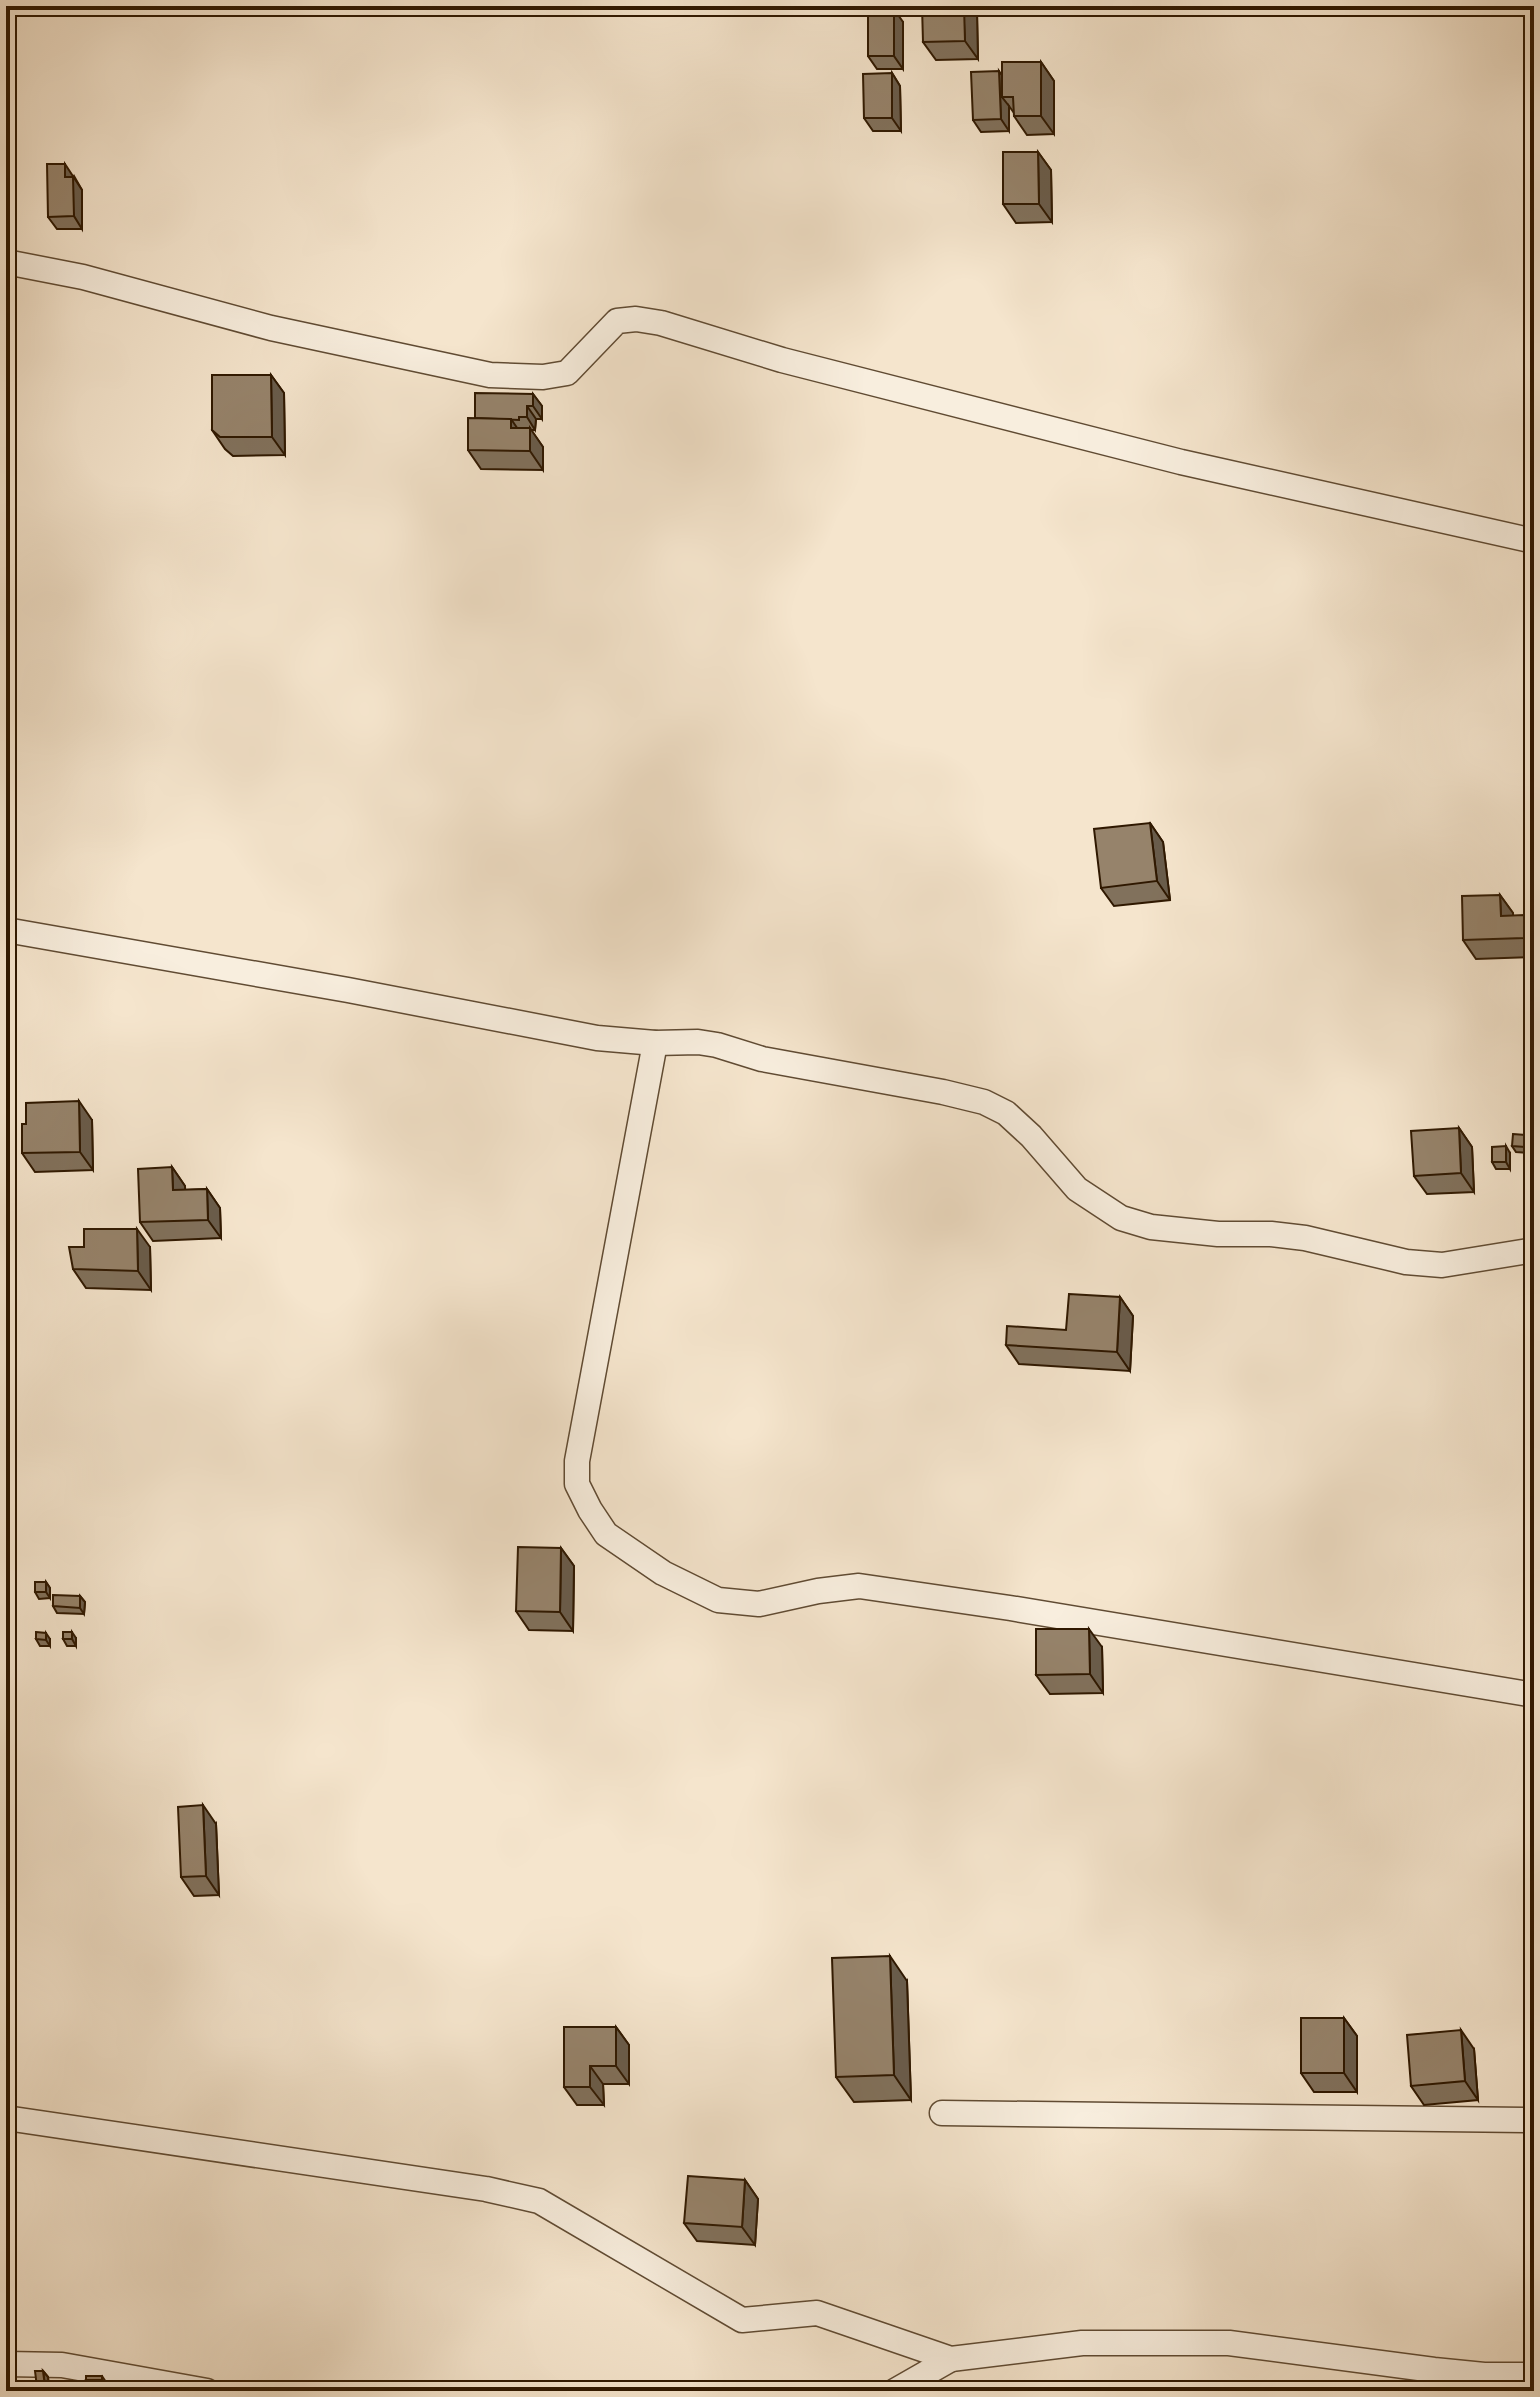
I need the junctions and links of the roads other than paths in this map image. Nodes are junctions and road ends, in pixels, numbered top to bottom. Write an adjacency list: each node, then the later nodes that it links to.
1 (6, 262): 2 (street)
2 (1534, 541)
3 (6, 930): 4 (street)
4 (655, 1043): 5 (street); 6 (street)
5 (1534, 1250)
6 (1534, 1695)
7 (942, 2113): 9 (street)
8 (6, 2118): 10 (street)
9 (1534, 2120)
10 (951, 2359): 12 (street); 14 (street)
11 (6, 2364): 13 (street)
12 (1534, 2375)
13 (207, 2391)
14 (895, 2391)

